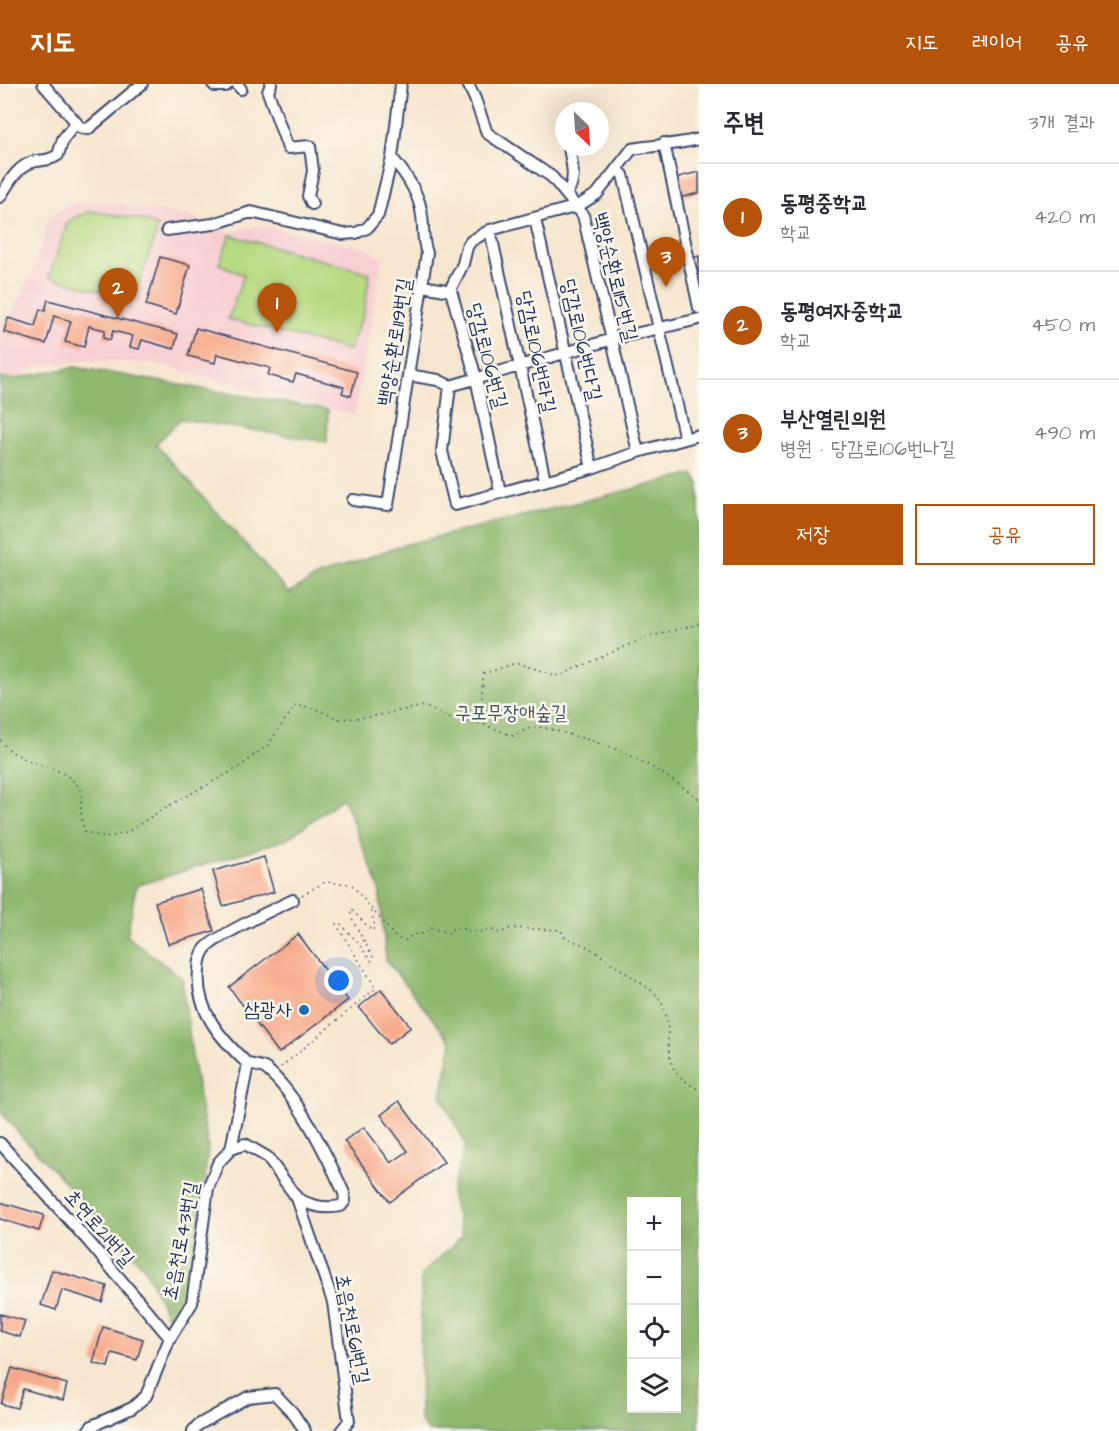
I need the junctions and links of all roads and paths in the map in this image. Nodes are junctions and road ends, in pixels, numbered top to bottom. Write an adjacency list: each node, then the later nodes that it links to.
1 (43, 84): 8 (street)
2 (142, 84): 8 (street)
3 (213, 84): 4 (street)
4 (228, 84)
5 (271, 84): 16 (street)
6 (401, 84): 12 (street)
7 (468, 84): 14 (street, 백양순환로115번길)
8 (76, 123): 15 (street)
9 (699, 139): 10 (street, 당감로106번길)
10 (664, 143): 13 (street, 당감로106번길); 23 (street)
11 (570, 156): 14 (street)
12 (392, 158): 19 (street); 21 (street, 백양순환로119번길)
13 (617, 169): 17 (street, 당감로106번길); 25 (street)
14 (566, 193): 17 (street, 백양순환로115번길)
15 (0, 197)
16 (312, 204)
17 (578, 206): 18 (street, 당감로106번길); 26 (street, 백양순환로115번길)
18 (535, 219): 20 (street, 당감로106번길); 27 (street, 당감로106번다길)
19 (167, 230)
20 (490, 230): 22 (street, 당감로106번길); 28 (street, 당감로106번라길)
21 (423, 286): 22 (street); 29 (street, 백양순환로119번길)
22 (451, 291): 30 (street, 당감로106번길)
23 (699, 308)
24 (699, 319): 25 (street)
25 (659, 328): 26 (street); 33 (street)
26 (613, 339): 27 (street); 34 (street, 백양순환로115번길)
27 (565, 354): 28 (street); 35 (street, 당감로106번다길)
28 (521, 366): 30 (street); 36 (street, 당감로106번라길)
29 (408, 375): 31 (street); 38 (street, 백양순환로119번길)
30 (476, 378): 31 (street); 37 (street, 당감로106번길)
31 (450, 386): 37 (street)
32 (699, 435): 33 (street)
33 (685, 439): 34 (street)
34 (638, 452): 35 (street)
35 (591, 468): 36 (street)
36 (545, 480): 37 (street)
37 (500, 492)
38 (353, 500)
39 (699, 624): 40 (path)
40 (480, 723): 41 (path); 42 (path)
41 (0, 740)
42 (699, 799)
43 (293, 900): 44 (path); 45 (street)
44 (371, 907): 46 (path); 47 (path)
45 (248, 1064): 46 (street); 49 (street)
46 (272, 1075): 50 (street)
47 (699, 1090)
48 (0, 1143): 51 (street, 초연로21번길)
49 (231, 1149): 50 (street); 51 (street, 초읍천로43번길)
50 (297, 1198): 55 (street, 초읍천로61번길)
51 (170, 1338): 52 (street, 초읍천로43번길)
52 (88, 1431)
53 (193, 1431): 54 (street)
54 (305, 1431)
55 (341, 1431)

